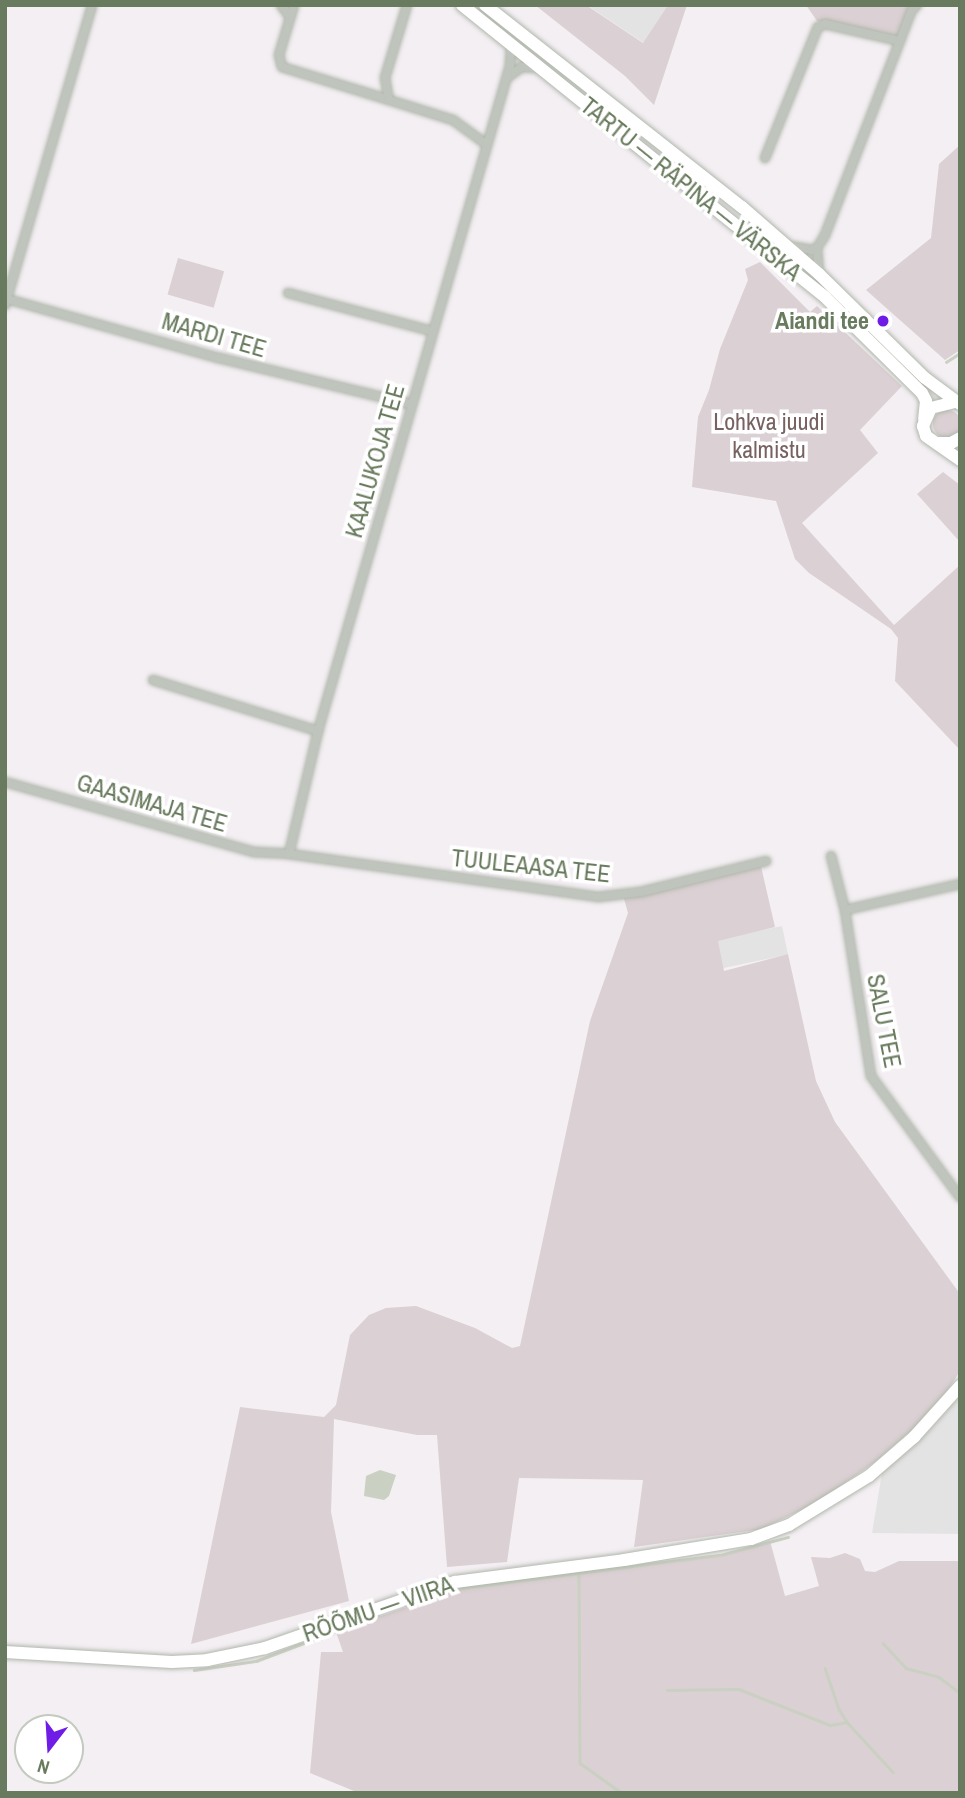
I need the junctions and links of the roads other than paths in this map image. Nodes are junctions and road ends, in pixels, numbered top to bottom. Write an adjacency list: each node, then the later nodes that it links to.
1 (92, 5): 20 (street)
2 (281, 5): 8 (street)
3 (294, 5): 8 (street)
4 (407, 5): 13 (street)
5 (462, 5): 10 (main road, TARTU — RÄPINA — VÄRSKA)
6 (485, 5): 16 (main road, TARTU — RÄPINA — VÄRSKA)
7 (917, 5): 9 (street)
8 (290, 17): 13 (street)
9 (900, 41): 15 (street); 17 (street)
10 (512, 45): 11 (main road, TARTU — RÄPINA — VÄRSKA); 12 (street, KAALUKOJA TEE)
11 (541, 68): 12 (street); 24 (main road, TARTU — RÄPINA — VÄRSKA)
12 (506, 80): 14 (street, KAALUKOJA TEE)
13 (389, 100): 14 (street)
14 (485, 143): 21 (street, KAALUKOJA TEE)
15 (765, 158)
16 (786, 245): 17 (street); 18 (main road, TARTU — RÄPINA — VÄRSKA)
17 (817, 247): 18 (street)
18 (819, 274): 22 (main road, TARTU — RÄPINA — VÄRSKA)
19 (288, 293): 21 (street)
20 (6, 302): 23 (street, MARDI TEE)
21 (432, 331): 23 (street, KAALUKOJA TEE)
22 (958, 402): 24 (main road)
23 (411, 404): 29 (street, KAALUKOJA TEE)
24 (924, 419): 26 (main road, TARTU — RÄPINA — VÄRSKA)
25 (960, 438): 26 (main road)
26 (933, 442): 27 (main road)
27 (960, 460)
28 (153, 680): 29 (street)
29 (318, 731): 31 (street, KAALUKOJA TEE)
30 (5, 782): 31 (street, GAASIMAJA TEE)
31 (289, 854): 33 (street, TUULEAASA TEE)
32 (831, 856): 35 (street, SALU TEE)
33 (766, 861)
34 (960, 884): 35 (street)
35 (845, 910): 36 (street, SALU TEE)
36 (960, 1197)
37 (960, 1386): 38 (main road, RÕÕMU — VIIRA)
38 (5, 1652)

